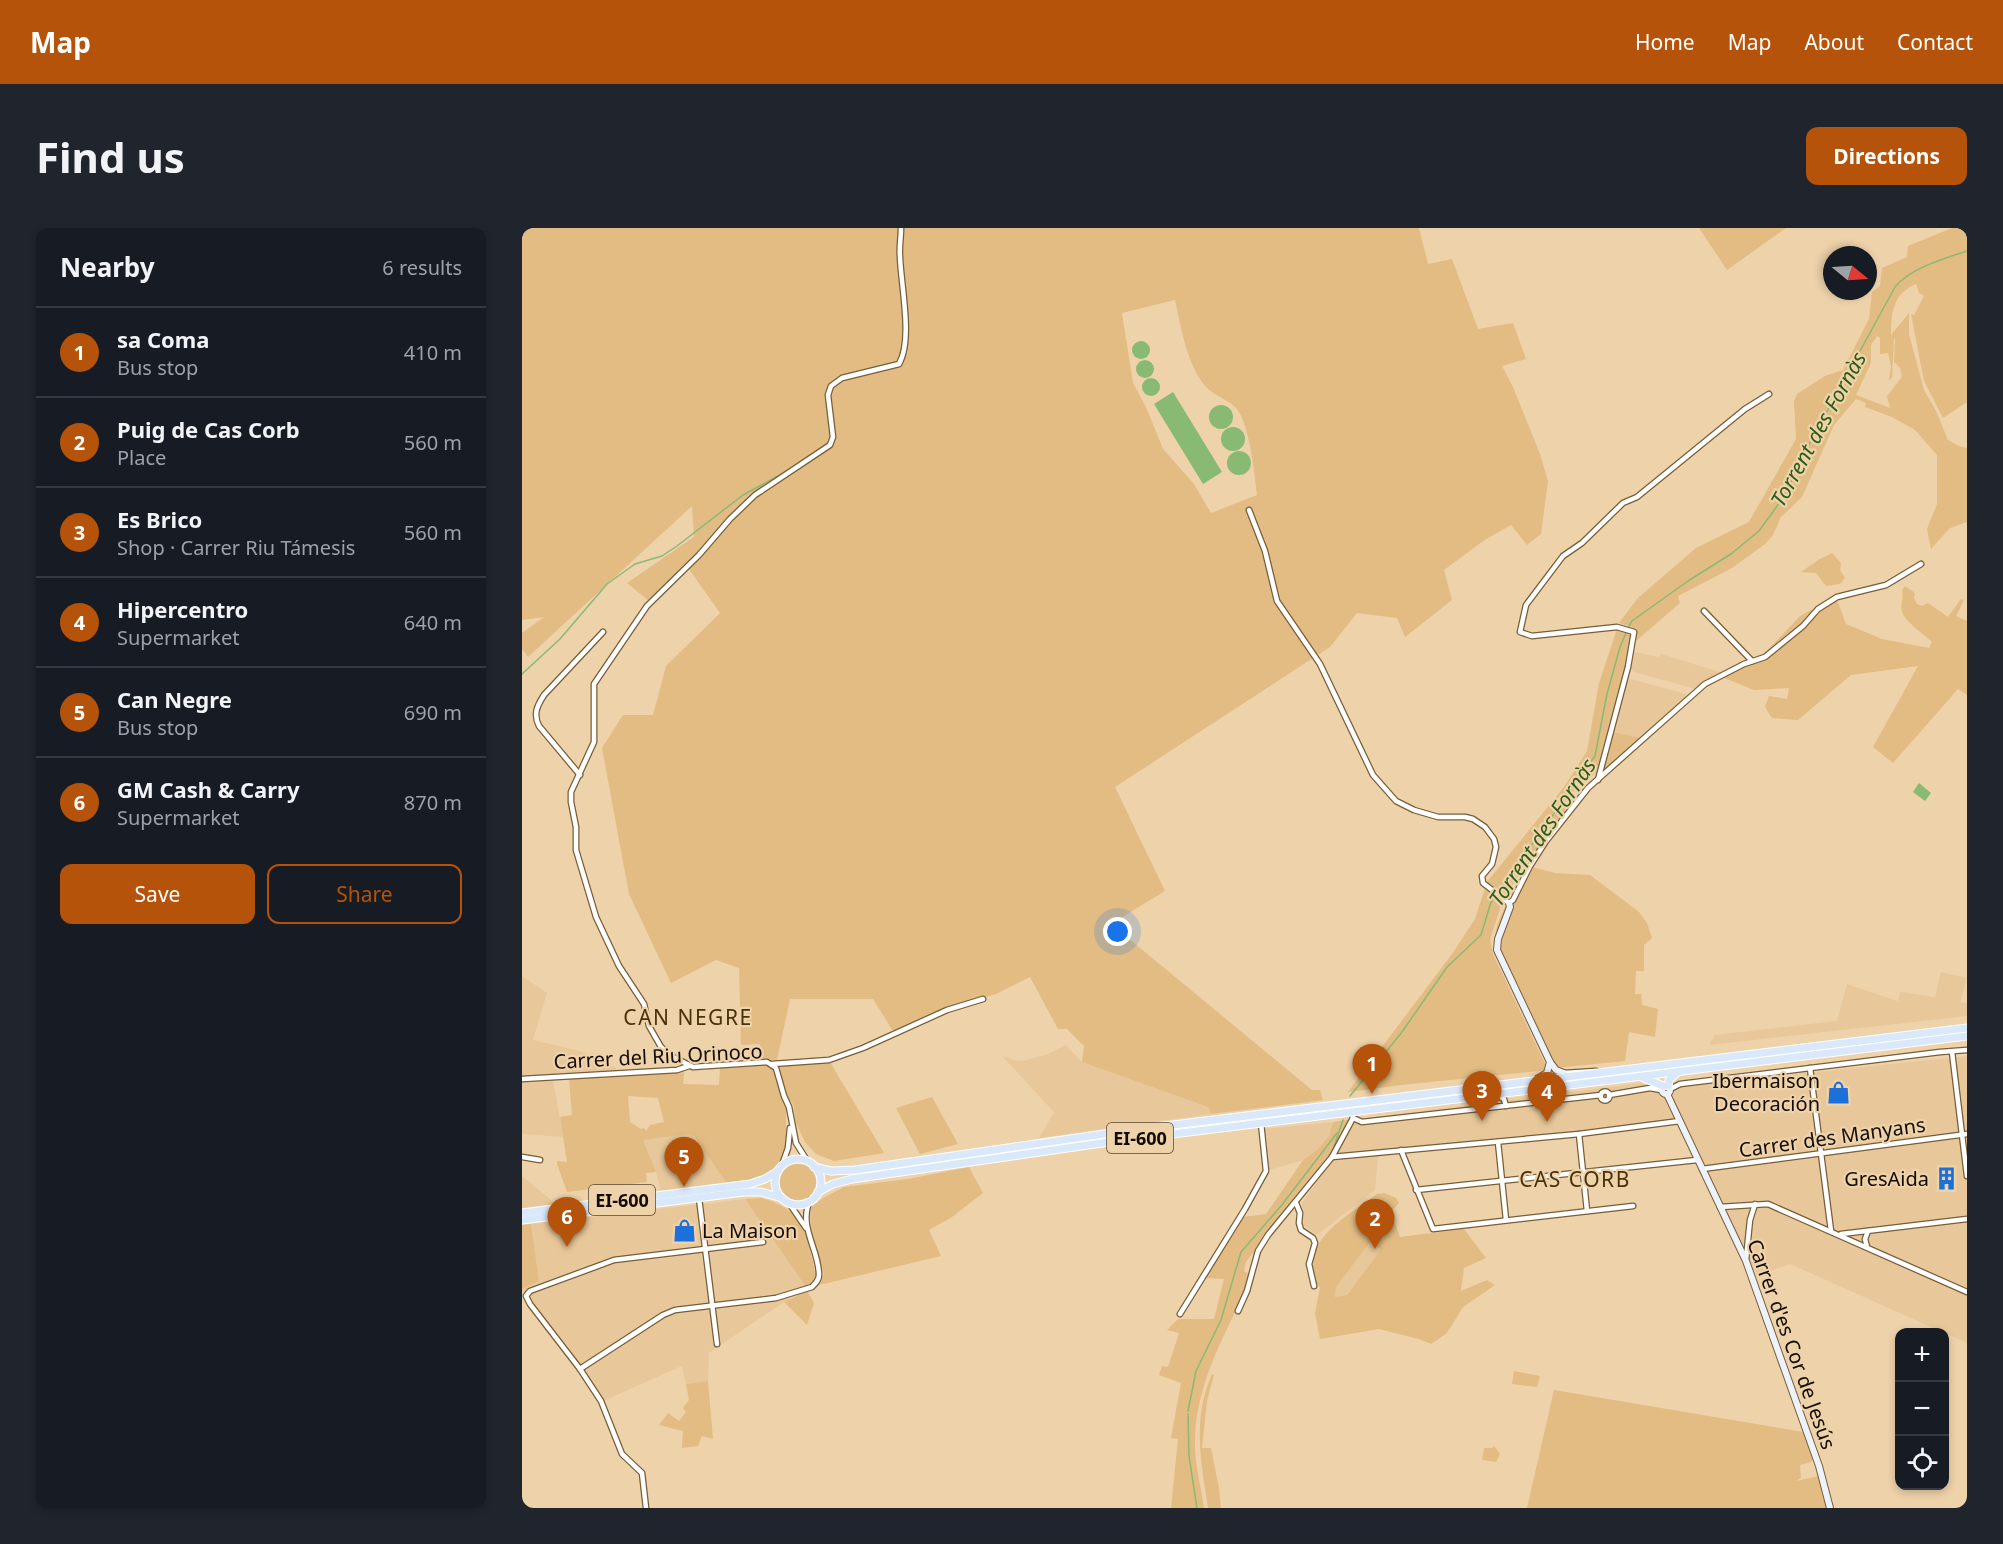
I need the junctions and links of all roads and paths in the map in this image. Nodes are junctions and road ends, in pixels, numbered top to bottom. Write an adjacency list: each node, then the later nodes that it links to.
1 (901, 228): 8 (street)
2 (1769, 393): 9 (street)
3 (1249, 510): 10 (street)
4 (1921, 564): 7 (street)
5 (1704, 611): 7 (street)
6 (603, 632): 8 (street)
7 (1752, 661): 9 (street)
8 (580, 775): 20 (street)
9 (1598, 780): 10 (street)
10 (1507, 900): 18 (street)
11 (983, 999): 19 (street)
12 (1967, 1028): 22 (main road, EI-600)
13 (1967, 1036): 14 (main road, EI-600)
14 (1938, 1040): 16 (street); 23 (main road, EI-600)
15 (1967, 1050): 17 (street)
16 (1940, 1052): 17 (street); 21 (street)
17 (1952, 1052): 36 (street)
18 (1550, 1062): 24 (street); 27 (street)
19 (772, 1064): 20 (street, Carrer del Riu Orinoco); 32 (street, Carrer del Riu Orinoco)
20 (688, 1066): 26 (street, Carrer del Riu Orinoco)
21 (1810, 1068): 28 (street); 39 (street)
22 (1605, 1072): 24 (street); 27 (main road, EI-600)
23 (1678, 1072): 25 (main road, EI-600); 28 (main road)
24 (1564, 1073)
25 (1640, 1076): 28 (main road); 29 (main road, EI-600)
26 (522, 1079)
27 (1533, 1081): 44 (main road, EI-600)
28 (1666, 1089): 30 (street); 33 (street, Carrer d'es Cor de Jesús)
29 (1493, 1094): 30 (street); 31 (main road, EI-600)
30 (1506, 1106): 31 (street)
31 (1353, 1115): 34 (main road, EI-600); 41 (street)
32 (790, 1120): 44 (street, Carrer del Riu Orinoco); 45 (street, Carrer del Riu Orinoco)
33 (1680, 1121): 35 (street); 43 (street, Carrer d'es Cor de Jesús)
34 (1261, 1123): 51 (main road, EI-600); 77 (street)
35 (1579, 1134): 37 (street); 47 (street)
36 (1965, 1134): 39 (street, Carrer des Manyans); 48 (street)
37 (1498, 1142): 38 (street); 49 (street)
38 (1401, 1150): 41 (street); 50 (street)
39 (1822, 1153): 46 (street, Carrer des Manyans); 65 (street)
40 (522, 1157): 42 (street)
41 (1332, 1157): 56 (street)
42 (540, 1160)
43 (1697, 1160): 46 (street, Carrer d'es Cor de Jesús); 47 (street)
44 (811, 1164): 45 (main road, EI-600); 51 (main road)
45 (780, 1168): 53 (main road); 61 (main road, EI-600)
46 (1701, 1169): 59 (street, Carrer d'es Cor de Jesús)
47 (1583, 1172): 49 (street); 60 (street)
48 (1967, 1176)
49 (1502, 1181): 50 (street); 64 (street)
50 (1416, 1190): 64 (street)
51 (818, 1192): 54 (main road, EI-600)
52 (699, 1198): 53 (main road, EI-600); 63 (main road, EI-600); 71 (street)
53 (782, 1198): 55 (main road, EI-600)
54 (810, 1200): 55 (main road); 67 (street)
55 (789, 1203): 67 (street)
56 (1296, 1203): 73 (street); 76 (street)
57 (1755, 1204): 59 (street); 65 (street); 72 (street)
58 (1633, 1206): 60 (street)
59 (1720, 1207): 72 (street, Carrer d'es Cor de Jesús)
60 (1587, 1211): 64 (street)
61 (522, 1213)
62 (1967, 1219): 66 (street)
63 (522, 1220)
64 (1506, 1220)
65 (1831, 1231): 68 (street)
66 (1868, 1231): 68 (street); 70 (street)
67 (808, 1233): 75 (street)
68 (1839, 1234): 70 (street)
69 (763, 1242): 71 (street)
70 (1867, 1247): 74 (street)
71 (705, 1248): 75 (street); 79 (street)
72 (1746, 1261): 81 (street, Carrer d'es Cor de Jesús)
73 (1314, 1286)
74 (1967, 1292)
75 (712, 1306): 78 (street); 79 (street)
76 (1238, 1311)
77 (1180, 1314)
78 (717, 1344)
79 (580, 1369): 80 (street)
80 (646, 1508)
81 (1830, 1508)

